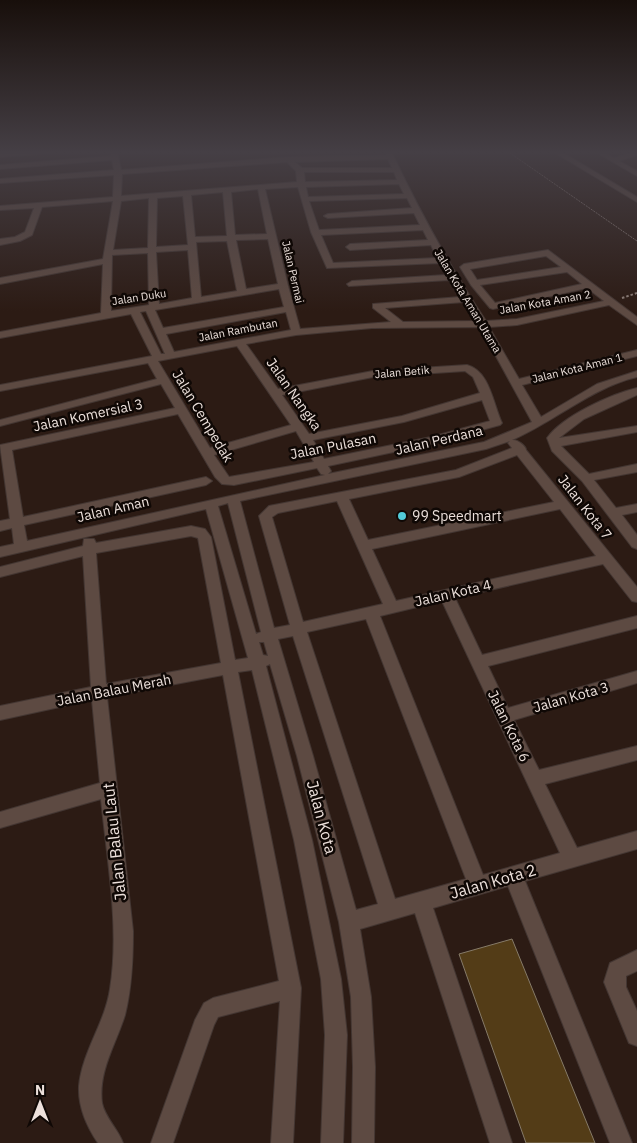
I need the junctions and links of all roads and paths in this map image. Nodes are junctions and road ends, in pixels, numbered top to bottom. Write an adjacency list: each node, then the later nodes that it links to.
1 (57, 204): 10 (street)
2 (116, 204): 24 (street)
3 (153, 204): 23 (street)
4 (189, 204): 21 (street)
5 (228, 204): 17 (street)
6 (265, 204): 16 (street, Jalan Permai)
7 (307, 204): 15 (street)
8 (414, 204): 12 (street, Jalan Kota Aman Utama)
9 (584, 204): 18 (path)
10 (38, 206): 11 (street); 19 (street)
11 (0, 208)
12 (417, 210): 13 (street); 14 (street, Jalan Kota Aman Utama)
13 (328, 216)
14 (426, 227): 15 (street); 20 (street, Jalan Kota Aman Utama)
15 (317, 233): 25 (street)
16 (273, 236): 17 (street); 32 (street, Jalan Permai)
17 (232, 238): 21 (street); 33 (street)
18 (637, 241)
19 (0, 242)
20 (434, 242): 22 (street); 25 (street, Jalan Kota Aman Utama)
21 (192, 243): 23 (street); 35 (street)
22 (350, 247)
23 (152, 250): 24 (street); 37 (street)
24 (108, 257): 28 (street); 40 (street)
25 (443, 260): 27 (street, Jalan Kota Aman Utama)
26 (568, 269): 29 (street); 29 (street); 31 (street)
27 (452, 277): 30 (street); 34 (street, Jalan Kota Aman Utama)
28 (0, 281)
29 (474, 283): 31 (street)
30 (352, 284)
31 (588, 285): 36 (street)
32 (283, 286): 33 (street, Jalan Duku); 39 (street, Jalan Permai)
33 (242, 293): 35 (street, Jalan Duku)
34 (466, 299): 42 (street, Jalan Kota Aman Utama); 43 (street)
35 (197, 300): 37 (street, Jalan Duku)
36 (611, 302): 41 (street); 42 (street, Jalan Kota Aman 2)
37 (152, 307): 38 (street, Jalan Duku); 44 (street)
38 (134, 310): 40 (street, Jalan Duku); 50 (street)
39 (289, 310): 44 (street); 45 (street, Jalan Permai)
40 (106, 315): 46 (street, Jalan Duku)
41 (637, 322)
42 (484, 324): 43 (street, Jalan Rambutan); 53 (street, Jalan Kota Aman Utama)
43 (401, 325): 45 (street, Jalan Rambutan)
44 (160, 332): 49 (street)
45 (296, 332): 47 (street, Jalan Rambutan)
46 (0, 334)
47 (240, 343): 49 (street, Jalan Rambutan); 56 (street, Jalan Nangka)
48 (637, 353): 53 (street, Jalan Kota Aman 1)
49 (171, 356): 50 (street, Jalan Rambutan)
50 (154, 358): 52 (street, Jalan Cempedak); 54 (street, Jalan Rambutan)
51 (637, 374): 61 (street, Jalan Perdana)
52 (164, 380): 58 (street, Jalan Cempedak); 59 (street)
53 (517, 383): 61 (street, Jalan Kota Aman Utama)
54 (0, 388)
55 (637, 391): 66 (street)
56 (275, 393): 57 (street, Jalan Betik); 62 (street, Jalan Nangka)
57 (484, 395): 60 (street, Jalan Betik); 65 (street)
58 (182, 410): 67 (street, Jalan Komersial 3); 69 (street, Jalan Cempedak)
59 (0, 423)
60 (496, 423): 70 (street, Jalan Pulasan)
61 (538, 423): 64 (street, Jalan Perdana)
62 (298, 427): 65 (street, Jalan Nangka); 69 (street)
63 (637, 429): 66 (street)
64 (508, 437): 68 (street, Jalan Kota 7); 72 (street, Jalan Perdana)
65 (306, 438): 70 (street, Jalan Nangka)
66 (554, 444): 73 (street)
67 (3, 449): 81 (street)
68 (521, 449): 76 (street); 78 (street, Jalan Kota 7)
69 (207, 453): 75 (street, Jalan Cempedak)
70 (321, 464): 72 (street, Jalan Nangka); 75 (street, Jalan Pulasan)
71 (637, 468): 73 (street)
72 (328, 478): 75 (street, Jalan Perdana)
73 (586, 478): 80 (street)
74 (206, 481): 81 (street)
75 (233, 490): 77 (street, Jalan Aman); 97 (street, Jalan Kota)
76 (341, 496): 85 (street); 96 (street)
77 (211, 504): 83 (street, Jalan Aman); 98 (street, Jalan Kota)
78 (564, 504): 85 (street); 89 (street, Jalan Kota 7)
79 (637, 508): 80 (street)
80 (614, 513): 84 (street)
81 (18, 522): 82 (street); 86 (street)
82 (0, 526)
83 (87, 531): 86 (street, Jalan Aman); 87 (street, Jalan Balau Laut)
84 (637, 544)
85 (364, 546): 93 (street)
86 (21, 547): 88 (street, Jalan Aman)
87 (90, 550): 90 (street); 102 (street); 104 (street, Jalan Balau Laut)
88 (0, 552)
89 (607, 558): 91 (street, Jalan Kota 4); 92 (street, Jalan Kota 7)
90 (0, 572)
91 (446, 595): 93 (street, Jalan Kota 4); 100 (street, Jalan Kota 6)
92 (637, 597)
93 (392, 607): 94 (street, Jalan Kota 4)
94 (371, 612): 96 (street, Jalan Kota 4); 114 (street)
95 (637, 622): 100 (street)
96 (298, 628): 97 (street, Jalan Kota 4); 116 (street)
97 (269, 636): 98 (street, Jalan Kota 4); 99 (street, Jalan Kota)
98 (251, 640): 101 (street, Jalan Kota)
99 (276, 658): 101 (street, Jalan Balau Merah); 117 (street, Jalan Kota)
100 (478, 662): 106 (street, Jalan Kota 6)
101 (257, 663): 102 (street, Jalan Balau Merah); 124 (street, Jalan Kota)
102 (228, 669): 104 (street, Jalan Balau Merah); 119 (street)
103 (637, 677): 106 (street, Jalan Kota 3)
104 (99, 692): 105 (street, Jalan Balau Merah); 109 (street, Jalan Balau Laut)
105 (0, 713)
106 (504, 716): 108 (street, Jalan Kota 6)
107 (637, 753): 108 (street)
108 (534, 779): 112 (street, Jalan Kota 6)
109 (108, 789): 110 (street); 121 (street, Jalan Balau Laut)
110 (0, 820)
111 (637, 840): 112 (street, Jalan Kota 2)
112 (572, 858): 113 (street, Jalan Kota 2)
113 (513, 875): 114 (street, Jalan Kota 2); 127 (street)
114 (478, 885): 115 (street, Jalan Kota 2)
115 (421, 901): 116 (street, Jalan Kota 2); 126 (street)
116 (389, 910): 117 (street, Jalan Kota 2)
117 (349, 922): 125 (street, Jalan Kota)
118 (637, 960): 120 (street)
119 (291, 988): 122 (street); 123 (street)
120 (637, 1034)
121 (112, 1143)
122 (162, 1143)
123 (282, 1143)
124 (332, 1143)
125 (363, 1143)
126 (501, 1143)
127 (621, 1143)

